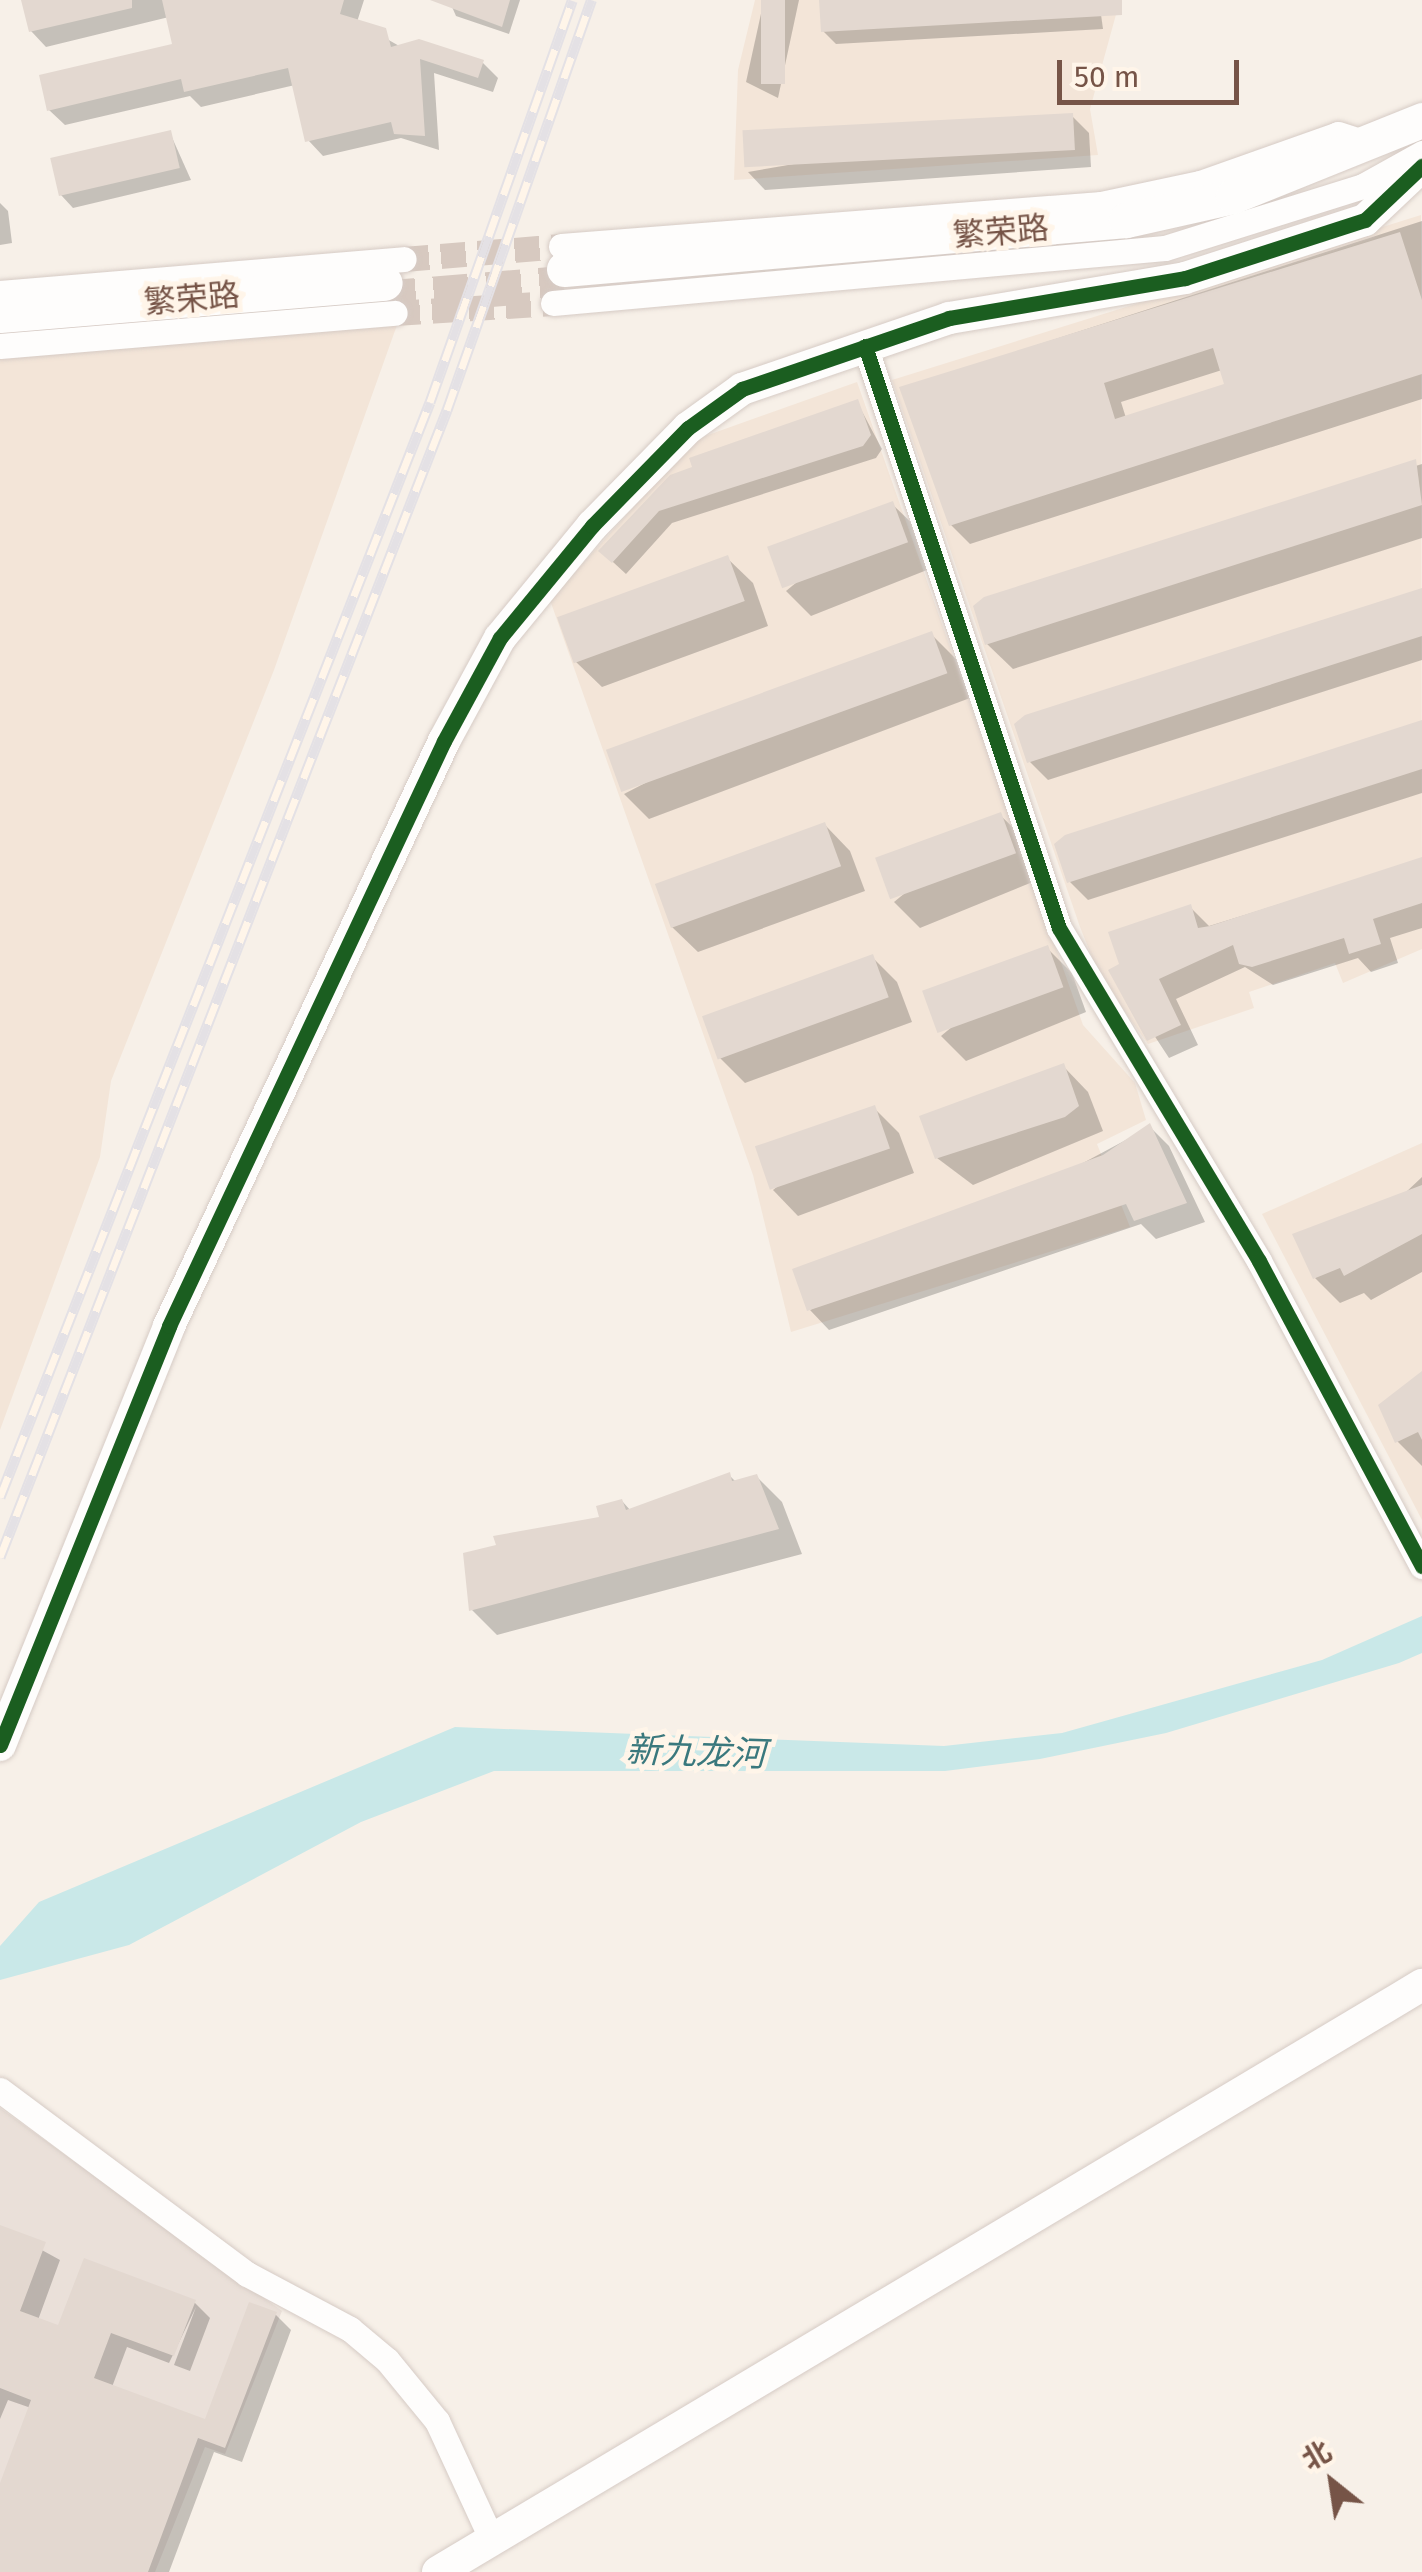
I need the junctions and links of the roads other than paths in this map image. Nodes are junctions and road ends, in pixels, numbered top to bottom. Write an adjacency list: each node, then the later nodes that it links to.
1 (1422, 120): 2 (main road, 繁荣路)
2 (1422, 150)
3 (1422, 166): 9 (street)
4 (391, 288): 5 (street); 6 (main road, 繁荣路); 7 (main road, 繁荣路); 8 (street)
5 (0, 294)
6 (0, 315)
7 (0, 328)
8 (0, 346)
9 (866, 346): 10 (street); 11 (street)
10 (1422, 1566)
11 (0, 1744)
12 (1422, 1985): 14 (street)
13 (0, 2090): 14 (street)
14 (492, 2540): 15 (street)
15 (438, 2572)

